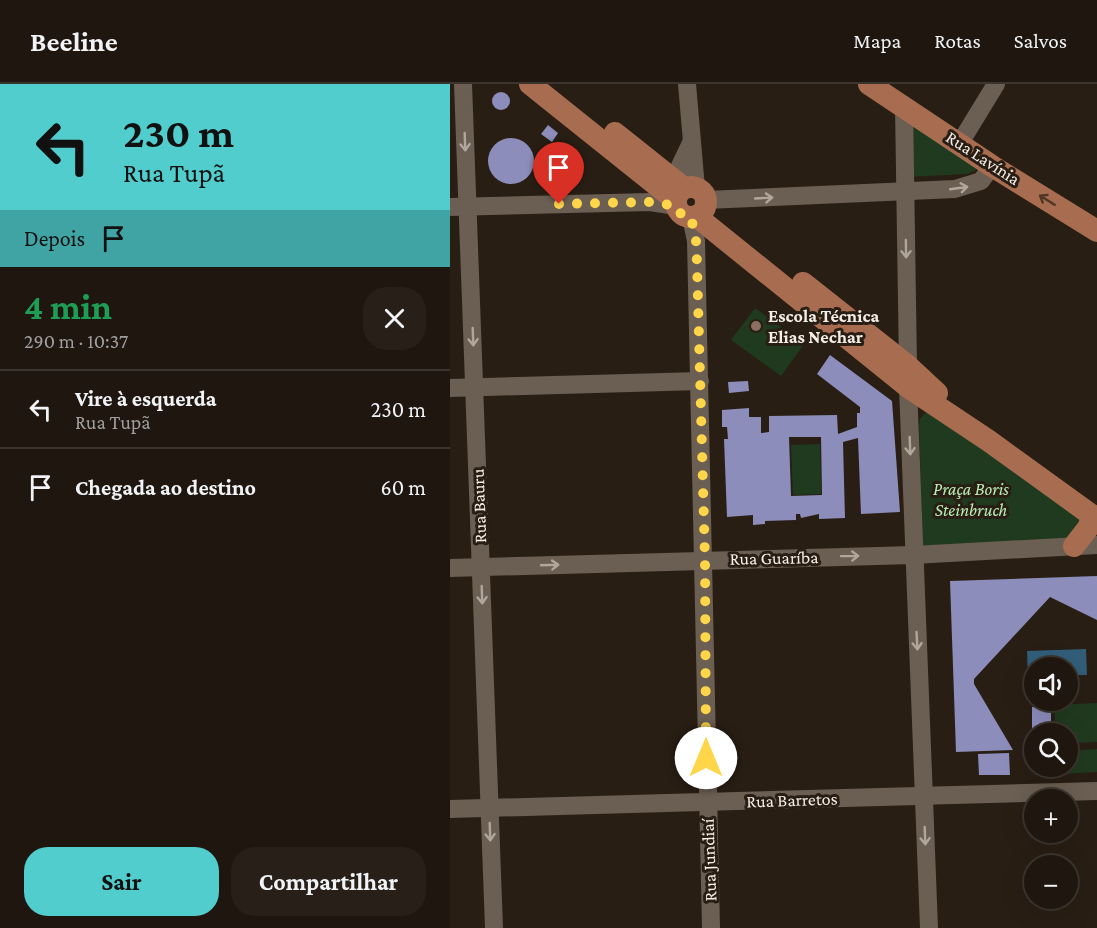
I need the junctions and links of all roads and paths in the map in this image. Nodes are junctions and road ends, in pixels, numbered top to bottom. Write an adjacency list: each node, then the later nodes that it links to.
1 (463, 84): 12 (street, Rua Bauru, one-way to 12)
2 (530, 84): 11 (main road)
3 (553, 84): 11 (main road)
4 (687, 84): 11 (street, Rua Jundiaí)
5 (869, 84): 7 (main road, Rua Lavínia)
6 (996, 84): 8 (street)
7 (904, 106): 8 (main road, Rua Lavínia); 10 (street)
8 (960, 143): 9 (main road, Rua Lavínia)
9 (992, 166): 10 (street, one-way to 9); 13 (main road, Rua Lavínia, one-way to 9)
10 (904, 191): 11 (street, one-way to 10); 14 (street, one-way to 14)
11 (691, 201): 12 (street); 14 (main road); 15 (street, Rua Jundiaí)
12 (459, 206): 16 (street, Rua Bauru, one-way to 16)
13 (1097, 231)
14 (908, 377): 18 (main road); 21 (street, one-way to 21)
15 (700, 381): 16 (street); 22 (street, Rua Jundiaí)
16 (475, 387): 17 (street); 23 (street, Rua Bauru)
17 (450, 388)
18 (1095, 517): 20 (main road)
19 (1097, 545): 20 (street, Rua Guaríba)
20 (1074, 546): 21 (street, Rua Guaríba)
21 (913, 555): 22 (street, Rua Guaríba, one-way to 21); 26 (street, one-way to 26)
22 (705, 560): 23 (street, Rua Guaríba, one-way to 22); 27 (street, Rua Jundiaí)
23 (481, 567): 24 (street, Rua Guaríba); 28 (street, Rua Bauru, one-way to 28)
24 (450, 568)
25 (1097, 791): 26 (street, Rua Barretos)
26 (924, 797): 27 (street, Rua Barretos); 32 (street, one-way to 32)
27 (707, 802): 28 (street, Rua Barretos); 31 (street, Rua Jundiaí)
28 (489, 808): 29 (street, Rua Barretos); 30 (street, Rua Bauru, one-way to 30)
29 (450, 809)
30 (494, 928)
31 (711, 928)
32 (929, 928)

